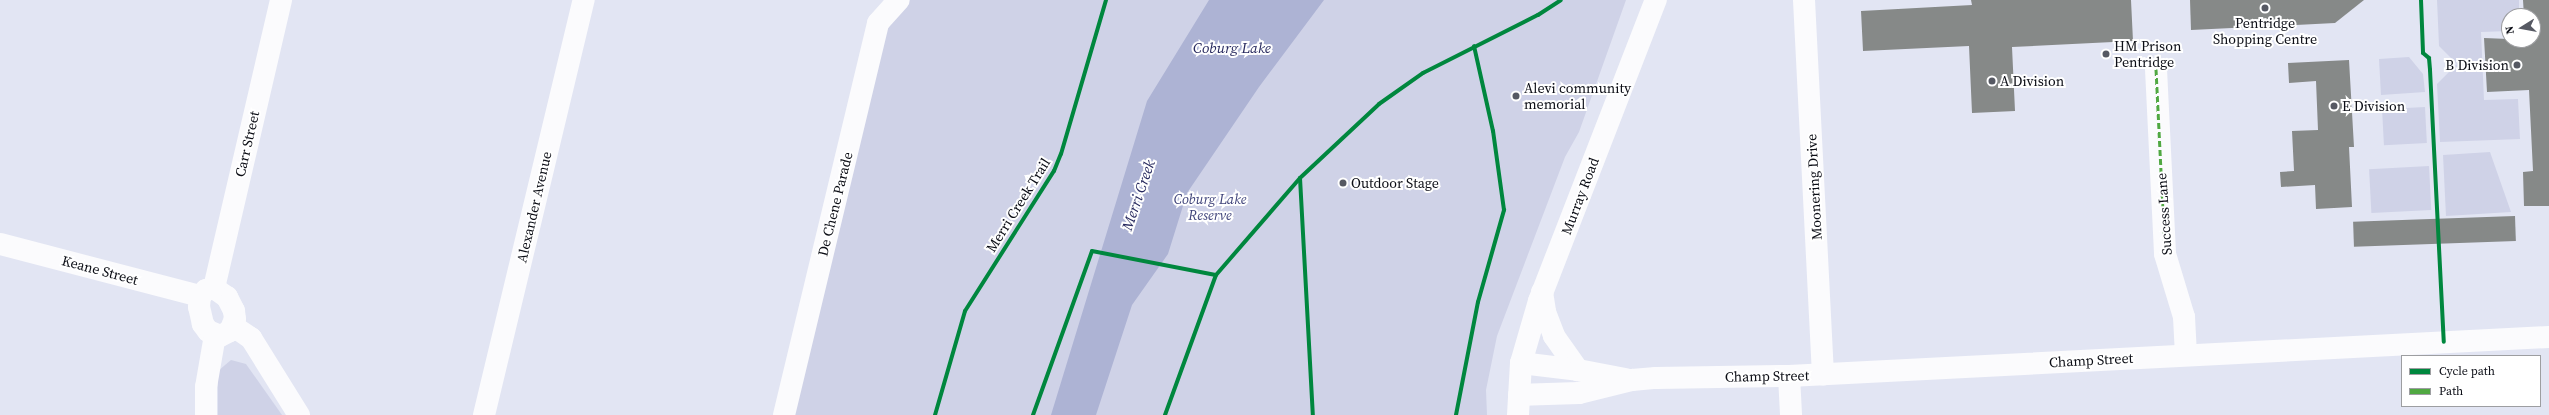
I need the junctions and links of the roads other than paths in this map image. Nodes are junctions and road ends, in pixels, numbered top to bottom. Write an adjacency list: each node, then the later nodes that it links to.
1 (281, 0): 9 (street, Carr Street)
2 (584, 0): 21 (street, Alexander Avenue)
3 (899, 0): 22 (street, De Chene Parade)
4 (1656, 0): 8 (street, Murray Road)
5 (1804, 0): 15 (street, Moonering Drive)
6 (2156, 69): 12 (street, Success Lane)
7 (0, 244): 9 (street, Keane Street)
8 (1542, 291): 13 (street, Murray Road); 14 (street)
9 (207, 292): 10 (street); 10 (street)
10 (224, 330): 19 (street); 20 (street)
11 (2549, 337): 12 (street, Champ Street)
12 (2186, 355): 15 (street, Champ Street)
13 (1521, 363): 14 (street, Champ Street); 18 (street, Murray Road)
14 (1578, 370): 17 (street, Champ Street)
15 (1823, 375): 16 (street, Champ Street)
16 (1789, 376): 17 (street, Champ Street); 23 (street)
17 (1632, 380): 18 (street, Champ Street)
18 (1519, 405)
19 (206, 415)
20 (299, 415)
21 (484, 415)
22 (784, 415)
23 (1791, 415)

